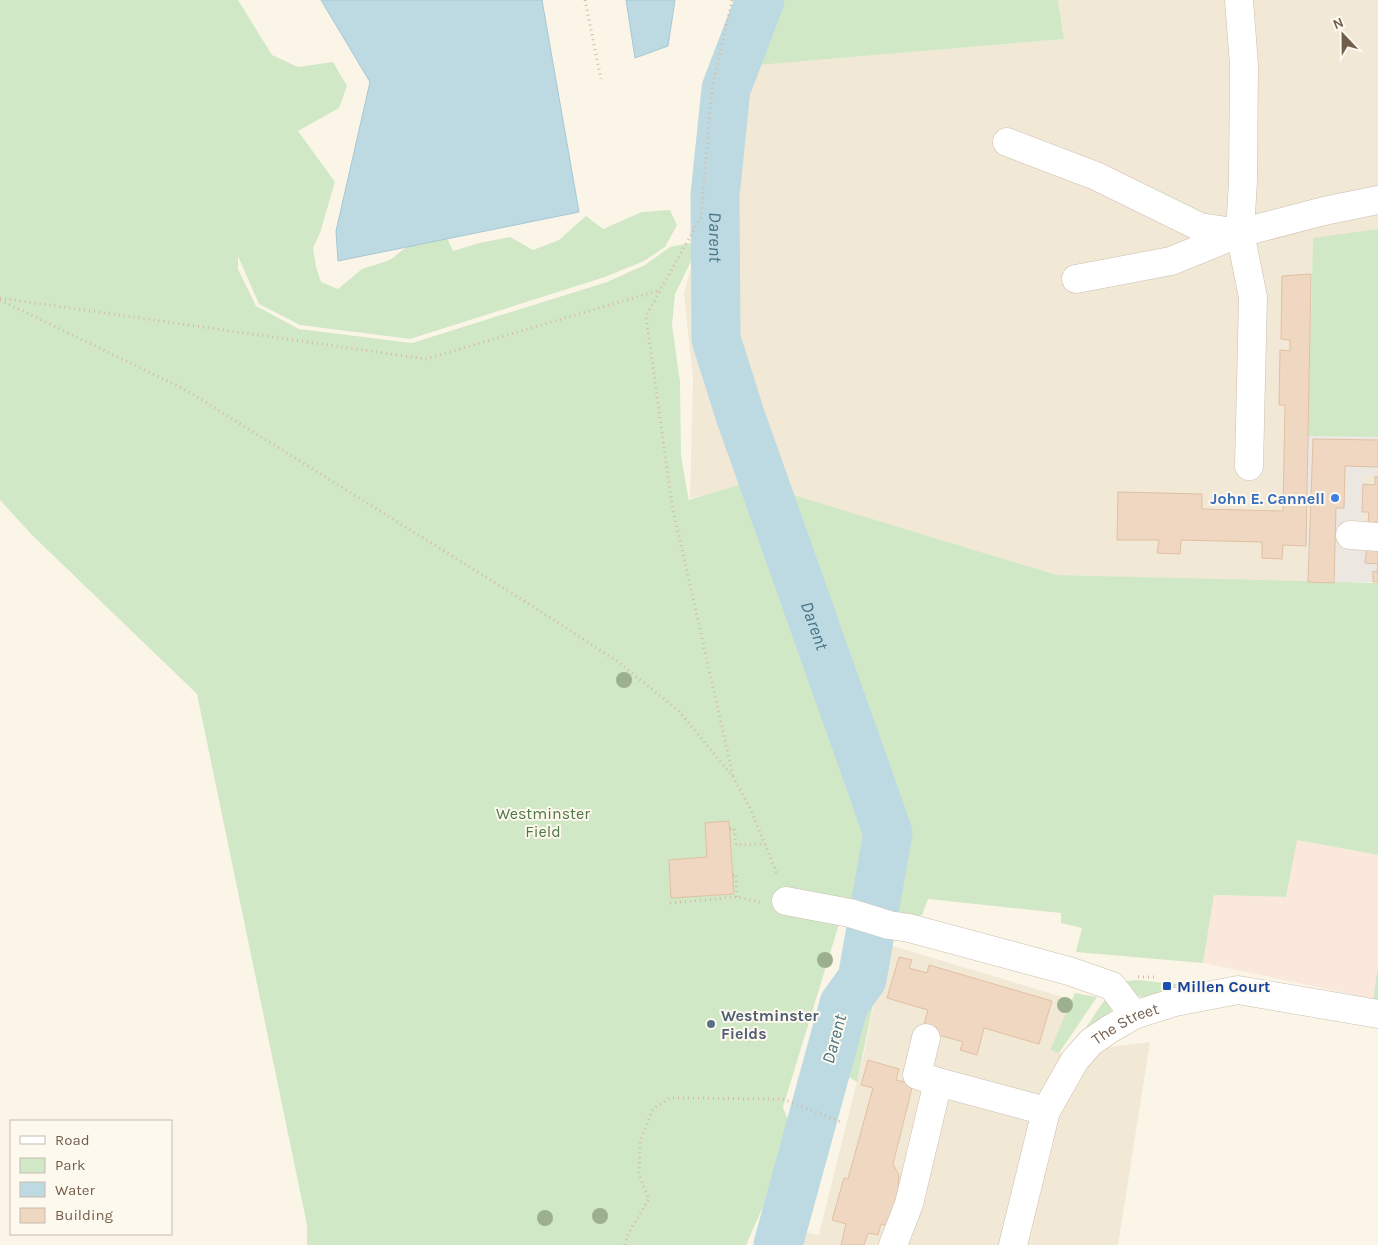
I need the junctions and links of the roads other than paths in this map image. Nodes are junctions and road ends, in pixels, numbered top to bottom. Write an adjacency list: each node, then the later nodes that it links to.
1 (1239, 0): 4 (street)
2 (1007, 142): 4 (street)
3 (1378, 200): 4 (street)
4 (1240, 233): 5 (street); 6 (street)
5 (1076, 279)
6 (1248, 466)
7 (1350, 535): 8 (street)
8 (1378, 537)
9 (776, 903): 11 (street)
10 (1378, 1014): 11 (street, The Street)
11 (1134, 1015): 14 (street, The Street)
12 (926, 1038): 13 (street)
13 (938, 1082): 14 (street); 15 (street)
14 (1046, 1110): 16 (street, The Street)
15 (893, 1245)
16 (1013, 1245)

